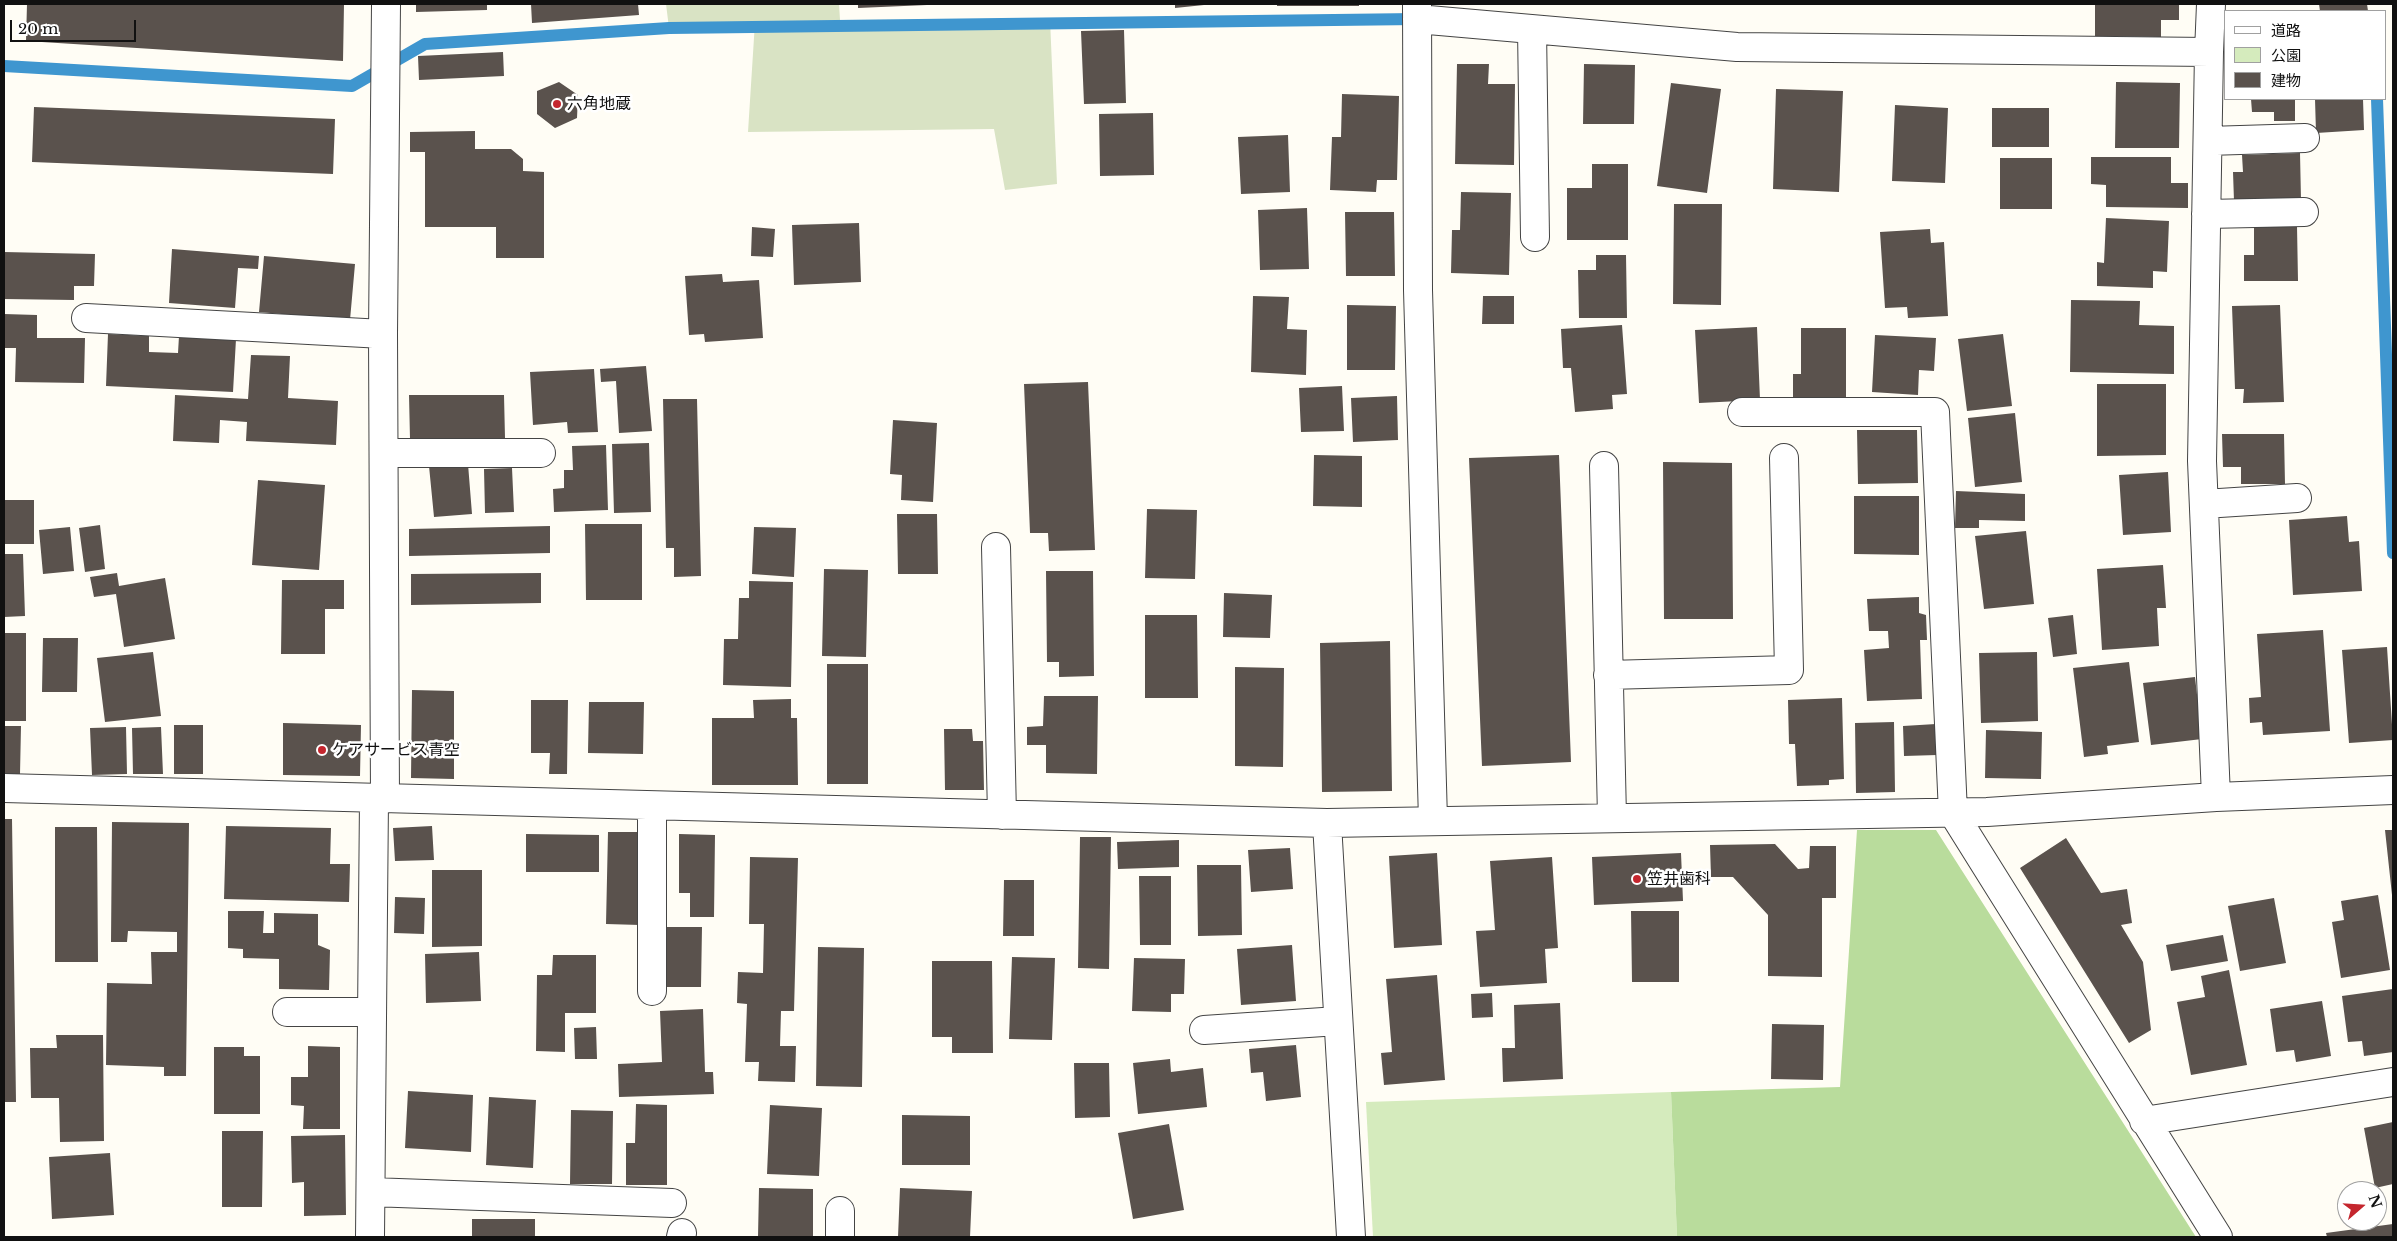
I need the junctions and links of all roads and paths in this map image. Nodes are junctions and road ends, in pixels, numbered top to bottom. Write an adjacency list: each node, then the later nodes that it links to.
1 (386, 4): 12 (street)
2 (2211, 4): 5 (street)
3 (1417, 11): 4 (street); 30 (street)
4 (1532, 29): 5 (street); 10 (street)
5 (2209, 52): 7 (street)
6 (2305, 138): 7 (street)
7 (2208, 140): 9 (street)
8 (2304, 212): 9 (street)
9 (2206, 214): 19 (street)
10 (1534, 237)
11 (86, 318): 12 (street)
12 (383, 334): 15 (street)
13 (1742, 412): 27 (street)
14 (541, 452): 15 (street)
15 (384, 453): 25 (street)
16 (1784, 458): 21 (street)
17 (1604, 466): 21 (street)
18 (2297, 498): 19 (street)
19 (2204, 504): 24 (street)
20 (996, 547): 28 (street)
21 (1608, 674): 29 (street)
22 (4, 788): 25 (street)
23 (2393, 790): 24 (street)
24 (2216, 797): 27 (street)
25 (380, 799): 26 (street); 34 (street)
26 (652, 806): 28 (street); 32 (street)
27 (1952, 812): 29 (street); 38 (street)
28 (1002, 815): 31 (street)
29 (1612, 817): 30 (street)
30 (1433, 820): 31 (street)
31 (1327, 823): 35 (street)
32 (652, 991)
33 (287, 1012): 34 (street)
34 (372, 1012): 39 (street)
35 (1338, 1021): 36 (street); 42 (street)
36 (1204, 1030)
37 (2393, 1082): 38 (street)
38 (2144, 1121): 43 (street)
39 (371, 1192): 40 (street); 41 (street)
40 (672, 1203)
41 (370, 1237)
42 (1351, 1237)
43 (2218, 1237)

